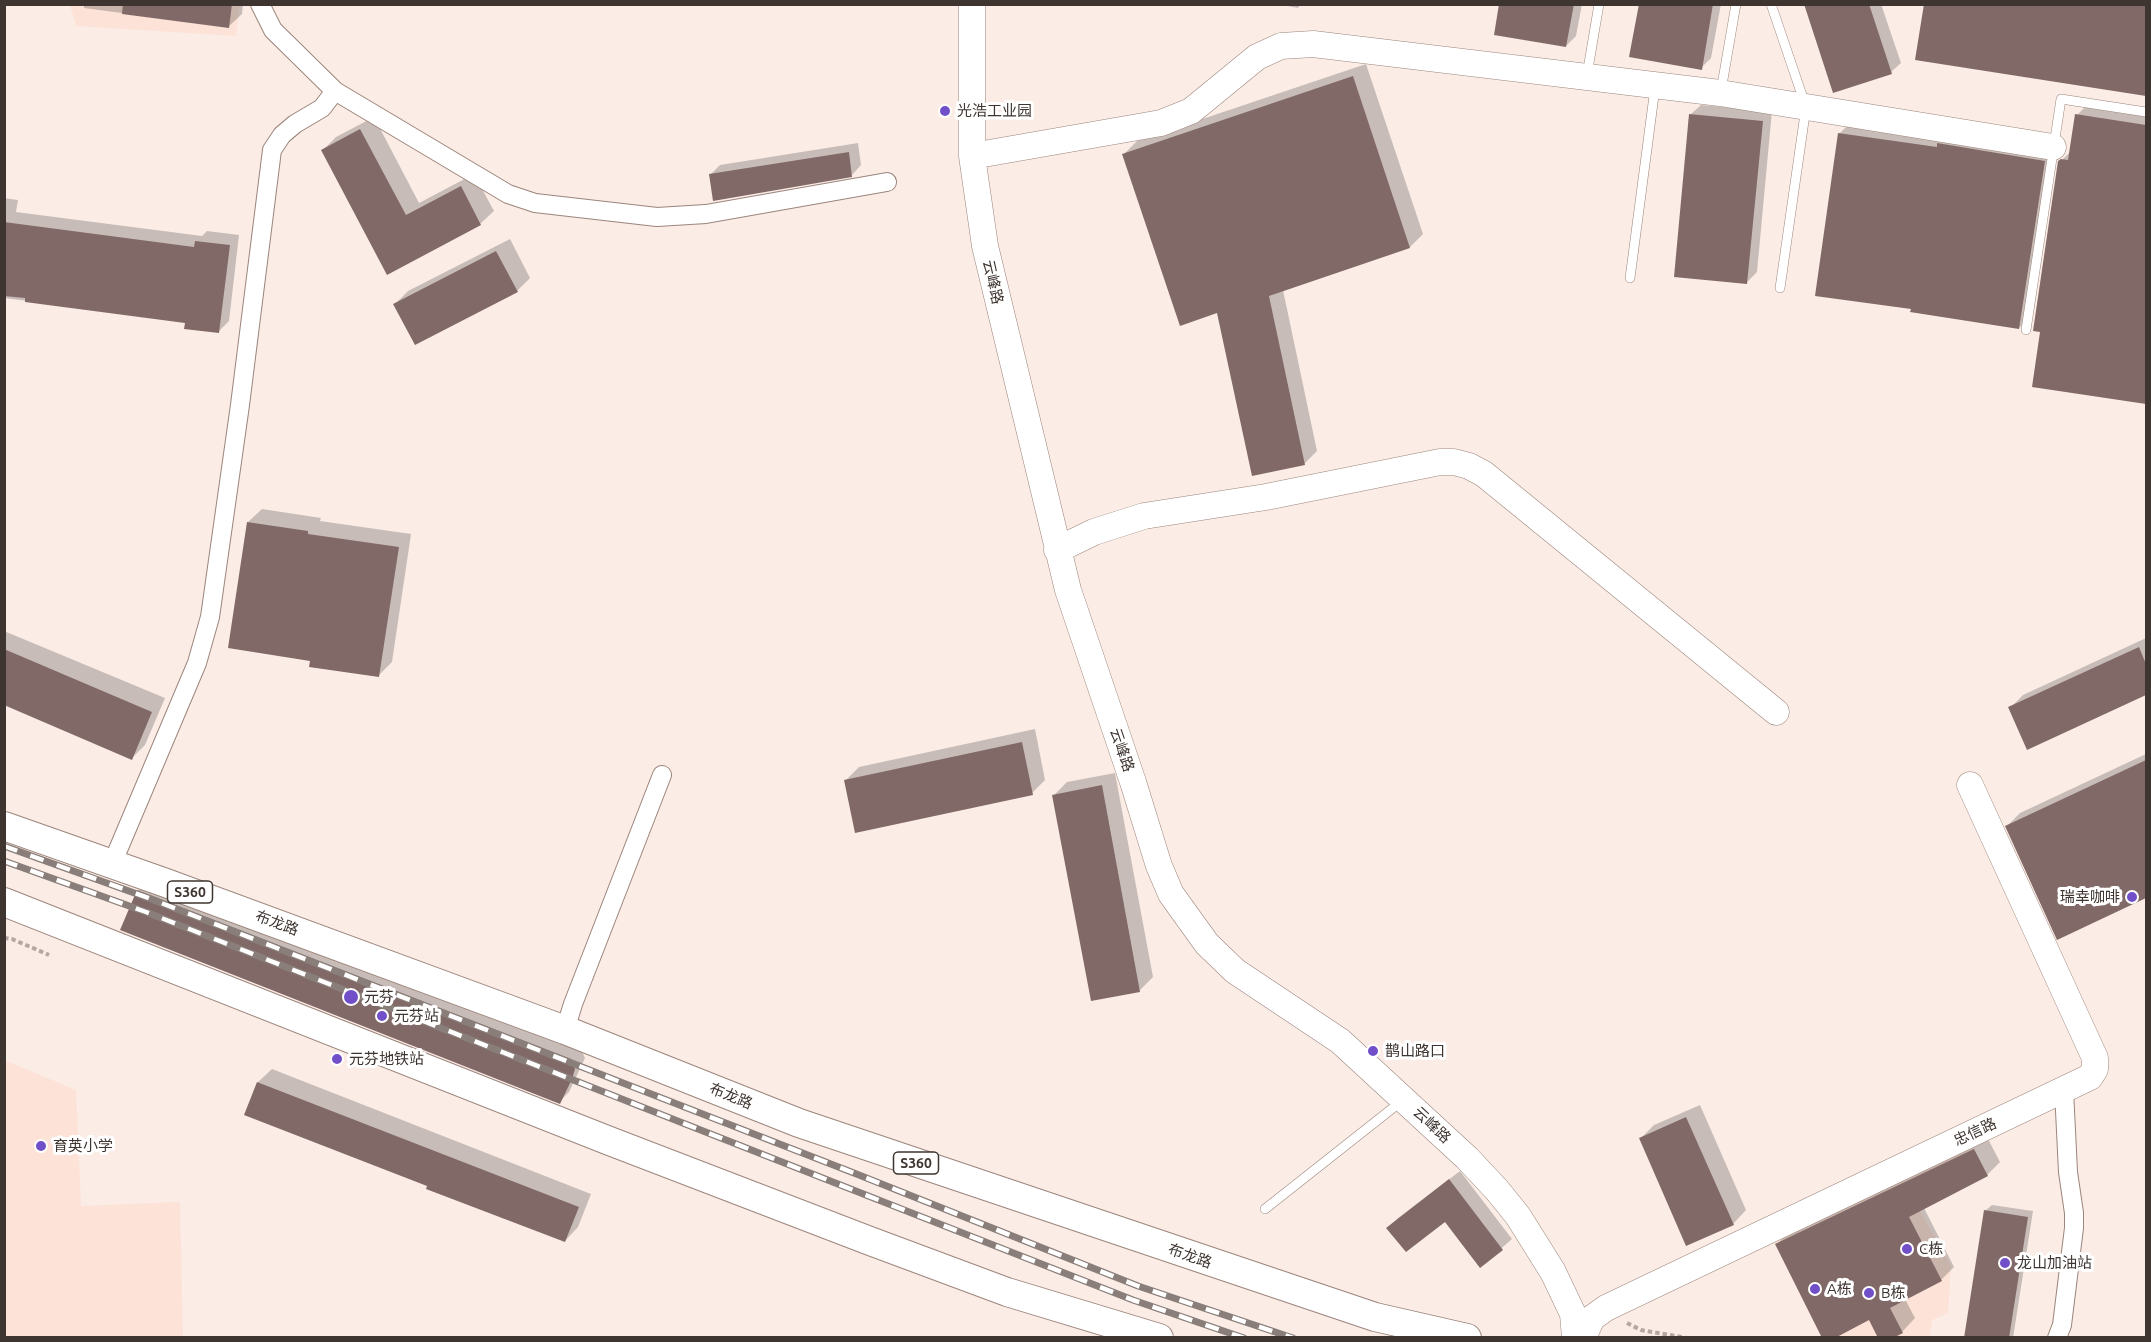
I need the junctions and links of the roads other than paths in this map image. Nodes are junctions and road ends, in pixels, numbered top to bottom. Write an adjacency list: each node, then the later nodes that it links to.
1 (260, 4): 8 (street)
2 (972, 4): 13 (street, 云峰路)
3 (1599, 4): 6 (lane)
4 (1736, 4): 9 (lane)
5 (1771, 4): 10 (lane)
6 (1587, 77): 7 (street); 13 (street)
7 (1655, 86): 9 (street); 15 (lane)
8 (335, 91): 14 (street); 23 (street)
9 (1720, 93): 10 (street)
10 (1806, 107): 12 (street); 16 (lane)
11 (2146, 112): 12 (lane)
12 (2053, 147): 17 (lane)
13 (972, 156): 18 (street, 云峰路)
14 (887, 182)
15 (1630, 278)
16 (1780, 288)
17 (2026, 330)
18 (1057, 550): 19 (street); 27 (street, 云峰路)
19 (1776, 712)
20 (662, 775): 25 (street)
21 (1970, 785): 26 (street, 忠信路)
22 (4, 826): 23 (main road, 布龙路 / S360)
23 (112, 864): 25 (main road, 布龙路 / S360)
24 (4, 902): 29 (main road)
25 (565, 1030): 30 (main road, 布龙路 / S360)
26 (2064, 1090): 32 (street, 忠信路); 33 (street)
27 (1404, 1099): 28 (lane); 31 (street, 云峰路)
28 (1265, 1209)
29 (1151, 1336)
30 (1467, 1338)
31 (1575, 1338)
32 (1583, 1338)
33 (2057, 1338)

